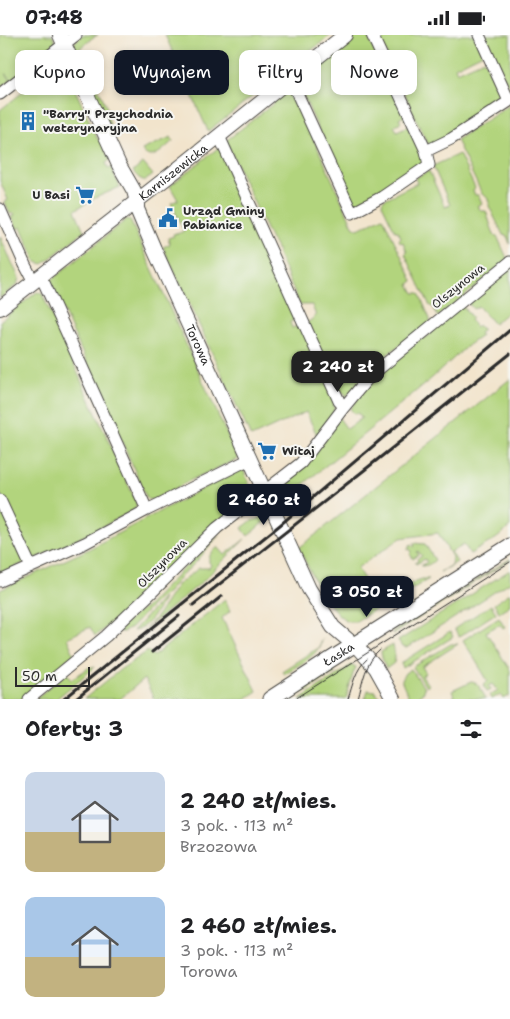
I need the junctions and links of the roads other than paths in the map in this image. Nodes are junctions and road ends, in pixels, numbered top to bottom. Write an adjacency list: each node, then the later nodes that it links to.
1 (76, 35): 5 (street)
2 (345, 35): 6 (street, Karniszewicka)
3 (372, 35): 12 (street)
4 (479, 35): 7 (street)
5 (62, 39): 8 (street); 13 (street, Torowa)
6 (321, 54)
7 (507, 90): 12 (street)
8 (0, 94)
9 (271, 95): 11 (street, Karniszewicka)
10 (298, 95): 12 (street)
11 (220, 136): 13 (street, Karniszewicka); 18 (street)
12 (426, 151)
13 (137, 201): 16 (street, Karniszewicka); 19 (street, Torowa)
14 (0, 209): 16 (street)
15 (510, 262): 18 (street, Olszynowa)
16 (37, 279): 17 (street, Karniszewicka); 22 (street)
17 (0, 309)
18 (344, 407): 20 (street, Olszynowa)
19 (250, 459): 20 (street, Torowa); 22 (street)
20 (264, 491): 26 (street, Torowa); 27 (street, Olszynowa)
21 (0, 500): 24 (street)
22 (147, 510): 24 (street)
23 (510, 546): 26 (main road, Łaska)
24 (31, 567): 25 (street)
25 (0, 581)
26 (354, 645): 28 (main road, Łaska); 29 (street, Torowa)
27 (29, 699)
28 (270, 699)
29 (392, 699)

